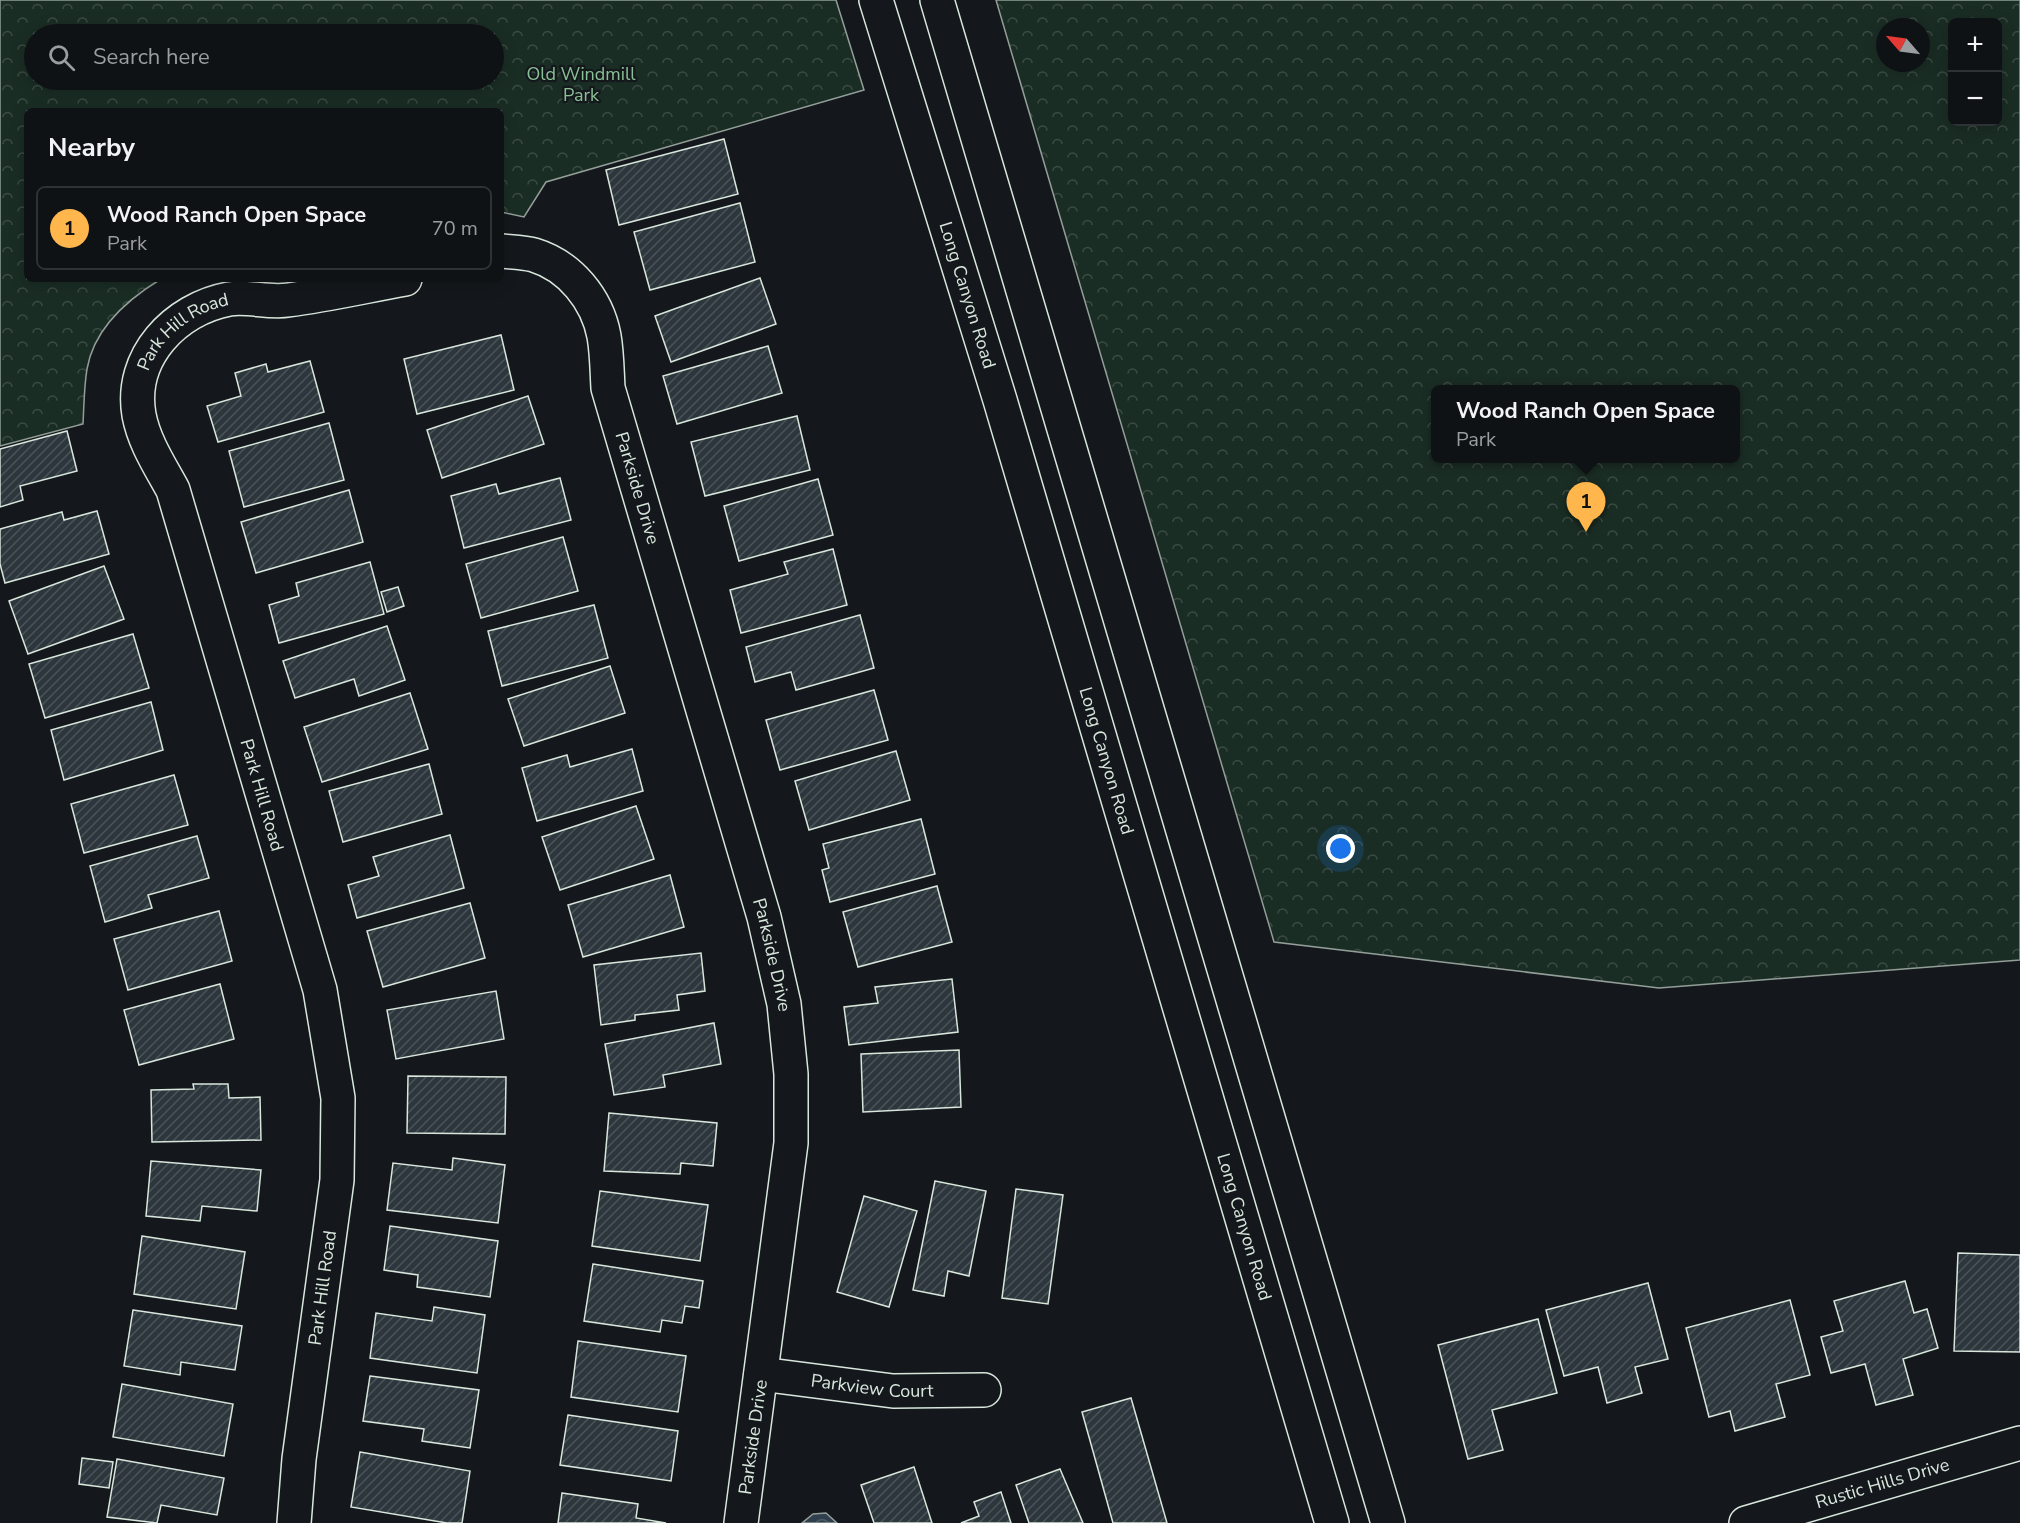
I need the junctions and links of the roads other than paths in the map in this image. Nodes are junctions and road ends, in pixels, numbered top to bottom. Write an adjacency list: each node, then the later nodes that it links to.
1 (876, 0): 10 (street, Long Canyon Road)
2 (937, 0): 11 (street)
3 (504, 251): 5 (street, Parkside Drive)
4 (388, 282): 8 (street, Park Hill Road)
5 (761, 1374): 6 (street, Parkview Court); 9 (street, Parkside Drive)
6 (984, 1390)
7 (2020, 1443): 12 (street, Rustic Hills Drive)
8 (294, 1523)
9 (741, 1523)
10 (1332, 1523)
11 (1388, 1523)
12 (1746, 1523)

